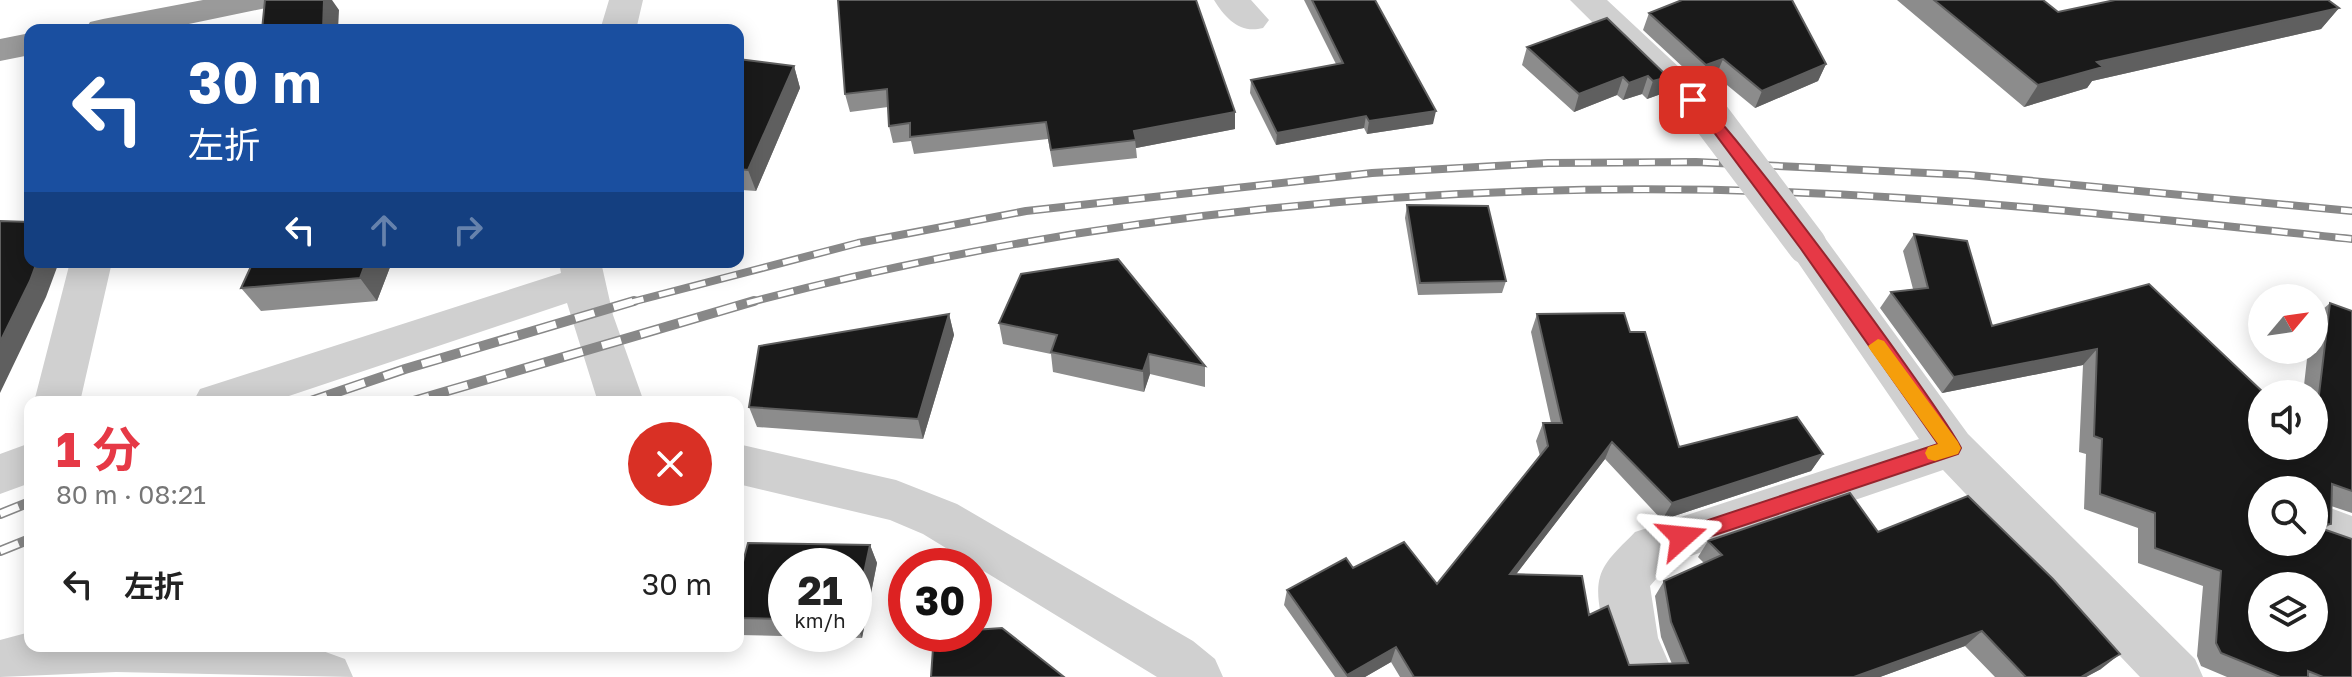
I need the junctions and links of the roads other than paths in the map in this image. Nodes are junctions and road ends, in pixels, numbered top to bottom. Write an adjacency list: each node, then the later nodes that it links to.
1 (259, 0): 4 (highway)
2 (626, 0): 5 (street)
3 (1587, 0): 13 (street, bridge)
4 (157, 24)
5 (620, 24)
6 (24, 45): 7 (highway)
7 (0, 50)
8 (90, 268): 10 (street)
9 (581, 272): 11 (street); 12 (street)
10 (58, 396)
11 (233, 396)
12 (619, 396)
13 (1951, 448): 24 (street); 25 (street)
14 (24, 465): 16 (street)
15 (744, 465): 22 (street)
16 (0, 474)
17 (2328, 529): 18 (street)
18 (2352, 538)
19 (73, 652): 21 (street)
20 (203, 652): 23 (street)
21 (0, 665)
22 (1175, 671)
23 (326, 677)
24 (1648, 677)
25 (2176, 677)

